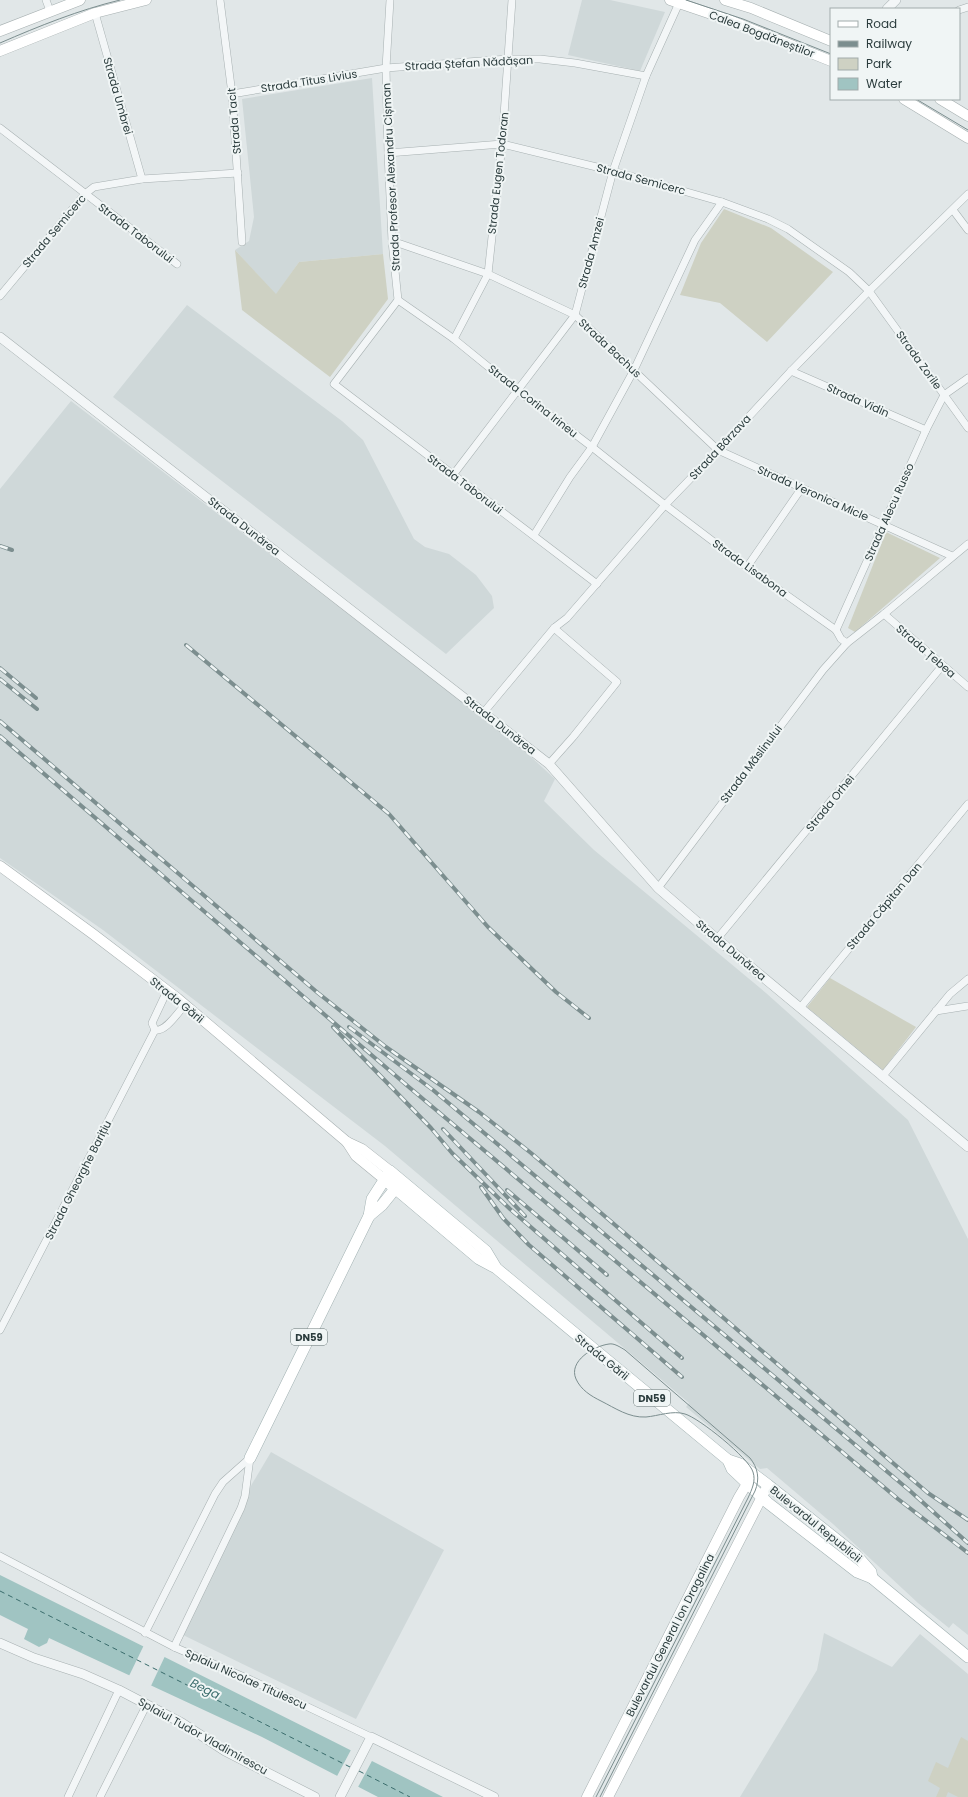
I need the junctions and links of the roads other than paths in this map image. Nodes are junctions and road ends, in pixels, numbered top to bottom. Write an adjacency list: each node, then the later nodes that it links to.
1 (46, 0): 12 (street)
2 (80, 0): 12 (main road)
3 (146, 0): 13 (main road)
4 (220, 0): 21 (street, Strada Tacit)
5 (390, 0): 19 (street, Strada Profesor Alexandru Cișman)
6 (512, 0): 17 (street, Strada Eugen Todoran)
7 (725, 0): 10 (main road, Calea Bogdăneștilor)
8 (896, 0): 11 (street)
9 (675, 2): 18 (main road, Calea Bogdăneștilor); 20 (street, Strada Amzei)
10 (753, 4): 15 (main road, Calea Bogdăneștilor)
11 (889, 8)
12 (50, 11): 14 (main road)
13 (95, 13): 16 (main road); 31 (street, Strada Umbrei)
14 (0, 31)
15 (830, 41)
16 (0, 51)
17 (508, 59): 19 (street, Strada Ștefan Nădășan); 20 (street, Strada Ștefan Nădășan); 27 (street, Strada Eugen Todoran)
18 (830, 61)
19 (386, 68): 21 (street, Strada Titus Livius); 28 (street, Strada Profesor Alexandru Cișman)
20 (646, 76): 29 (street, Strada Amzei)
21 (232, 94): 30 (street, Strada Tacit)
22 (906, 100): 26 (main road)
23 (942, 100): 24 (main road)
24 (968, 116)
25 (0, 128): 32 (street, Strada Taborului)
26 (968, 138)
27 (502, 144): 28 (street, Strada Semicerc); 29 (street, Strada Semicerc); 40 (street, Strada Eugen Todoran)
28 (388, 153): 38 (street, Strada Profesor Alexandru Cișman)
29 (613, 171): 34 (street, Strada Semicerc); 44 (street, Strada Amzei)
30 (238, 173): 31 (street, Strada Semicerc); 37 (street, Strada Tacit)
31 (142, 178): 32 (street, Strada Semicerc)
32 (85, 194): 39 (street, Strada Taborului); 42 (street, Strada Semicerc)
33 (968, 194): 35 (street, Strada Bârzava)
34 (722, 202): 41 (street, Strada Semicerc); 47 (street)
35 (953, 210): 36 (street); 41 (street, Strada Bârzava)
36 (968, 230)
37 (242, 242)
38 (392, 242): 40 (street, Strada Bachus); 43 (street, Strada Profesor Alexandru Cișman)
39 (177, 264)
40 (488, 274): 44 (street, Strada Bachus); 46 (street, Strada Eugen Todoran)
41 (869, 291): 48 (street, Strada Bârzava); 51 (street, Strada Zorile)
42 (0, 296)
43 (398, 300): 46 (street, Strada Corina Irineu); 56 (street, Strada Taborului)
44 (575, 315): 47 (street, Strada Bachus); 50 (street, Strada Amzei)
45 (0, 337): 71 (street, Strada Dunărea)
46 (454, 339): 50 (street, Strada Corina Irineu)
47 (634, 370): 54 (street); 55 (street, Strada Bachus)
48 (791, 371): 53 (street, Strada Vidin); 55 (street, Strada Bârzava)
49 (968, 378): 51 (street)
50 (518, 391): 54 (street, Strada Corina Irineu); 56 (street, Strada Amzei)
51 (944, 395): 52 (street, Strada Zorile); 53 (street, Strada Alecu Russo)
52 (968, 428)
53 (926, 430): 59 (street, Strada Alecu Russo)
54 (592, 447): 58 (street, Strada Corina Irineu); 60 (street)
55 (718, 450): 57 (street, Strada Veronica Micle); 58 (street, Strada Bârzava)
56 (453, 475): 60 (street, Strada Taborului)
57 (801, 489): 59 (street, Strada Veronica Micle); 63 (street)
58 (665, 505): 63 (street, Strada Lisabona); 64 (street, Strada Bârzava)
59 (884, 525): 62 (street, Strada Veronica Micle); 67 (street, Strada Alecu Russo)
60 (534, 535): 64 (street, Strada Taborului)
61 (968, 544): 62 (street, Strada Măslinului)
62 (952, 556): 65 (street, Strada Măslinului)
63 (746, 568): 67 (street, Strada Lisabona)
64 (597, 584): 66 (street, Strada Bârzava)
65 (884, 614): 68 (street, Strada Măslinului); 69 (street, Strada Țebea)
66 (554, 628): 71 (street, Strada Bârzava); 72 (street)
67 (836, 630): 68 (street)
68 (847, 643): 75 (street, Strada Măslinului)
69 (942, 666): 70 (street, Strada Țebea); 76 (street, Strada Orhei)
70 (968, 687)
71 (484, 712): 72 (street, Strada Dunărea)
72 (549, 764): 75 (street, Strada Dunărea)
73 (968, 804): 81 (street, Strada Căpitan Dan)
74 (0, 866): 78 (main road, Strada Gării)
75 (658, 888): 76 (street, Strada Dunărea)
76 (718, 939): 81 (street, Strada Dunărea)
77 (968, 979): 82 (street)
78 (167, 991): 79 (main road, Strada Gării); 83 (street, Strada Gheorghe Barițiu)
79 (185, 1005): 83 (street, Strada Gheorghe Barițiu); 86 (main road, Strada Gării)
80 (968, 1006): 82 (street)
81 (800, 1008): 84 (street, Strada Dunărea)
82 (936, 1011): 84 (street)
83 (155, 1030): 89 (street, Strada Gheorghe Barițiu)
84 (882, 1077): 85 (street, Strada Dunărea)
85 (968, 1147)
86 (387, 1175): 87 (main road, Strada Gării / DN59); 88 (main road, DN59)
87 (398, 1184): 88 (main road, DN59); 91 (main road, Strada Gării / DN59)
88 (370, 1216): 90 (main road, DN59)
89 (0, 1330)
90 (250, 1458): 98 (street); 100 (street)
91 (750, 1479): 92 (main road, Bulevardul Republicii / DN59); 93 (main road, Bulevardul Republicii / DN59); 110 (main road, Bulevardul General Ion Dragalina)
92 (768, 1484): 93 (main road, Bulevardul General Ion Dragalina); 94 (main road, Bulevardul Republicii / DN59)
93 (761, 1497): 96 (main road, Bulevardul Republicii / DN59); 111 (main road, Bulevardul General Ion Dragalina)
94 (856, 1555): 96 (main road); 97 (main road, Bulevardul Republicii / DN59)
95 (0, 1556): 98 (street, Splaiul Nicolae Titulescu)
96 (848, 1565): 97 (main road, Bulevardul Republicii / DN59)
97 (872, 1578): 101 (main road, Bulevardul Republicii / DN59)
98 (146, 1633): 100 (street, Splaiul Nicolae Titulescu)
99 (0, 1643): 102 (street, Splaiul Tudor Vladimirescu)
100 (174, 1647): 104 (street, Splaiul Nicolae Titulescu)
101 (968, 1657)
102 (119, 1690): 103 (street, Splaiul Tudor Vladimirescu); 105 (street)
103 (147, 1704): 106 (street); 107 (street, Splaiul Tudor Vladimirescu)
104 (369, 1741): 108 (street); 109 (street, Splaiul Nicolae Titulescu)
105 (68, 1797)
106 (100, 1797)
107 (315, 1797)
108 (340, 1797)
109 (494, 1797)
110 (587, 1797)
111 (608, 1797)

